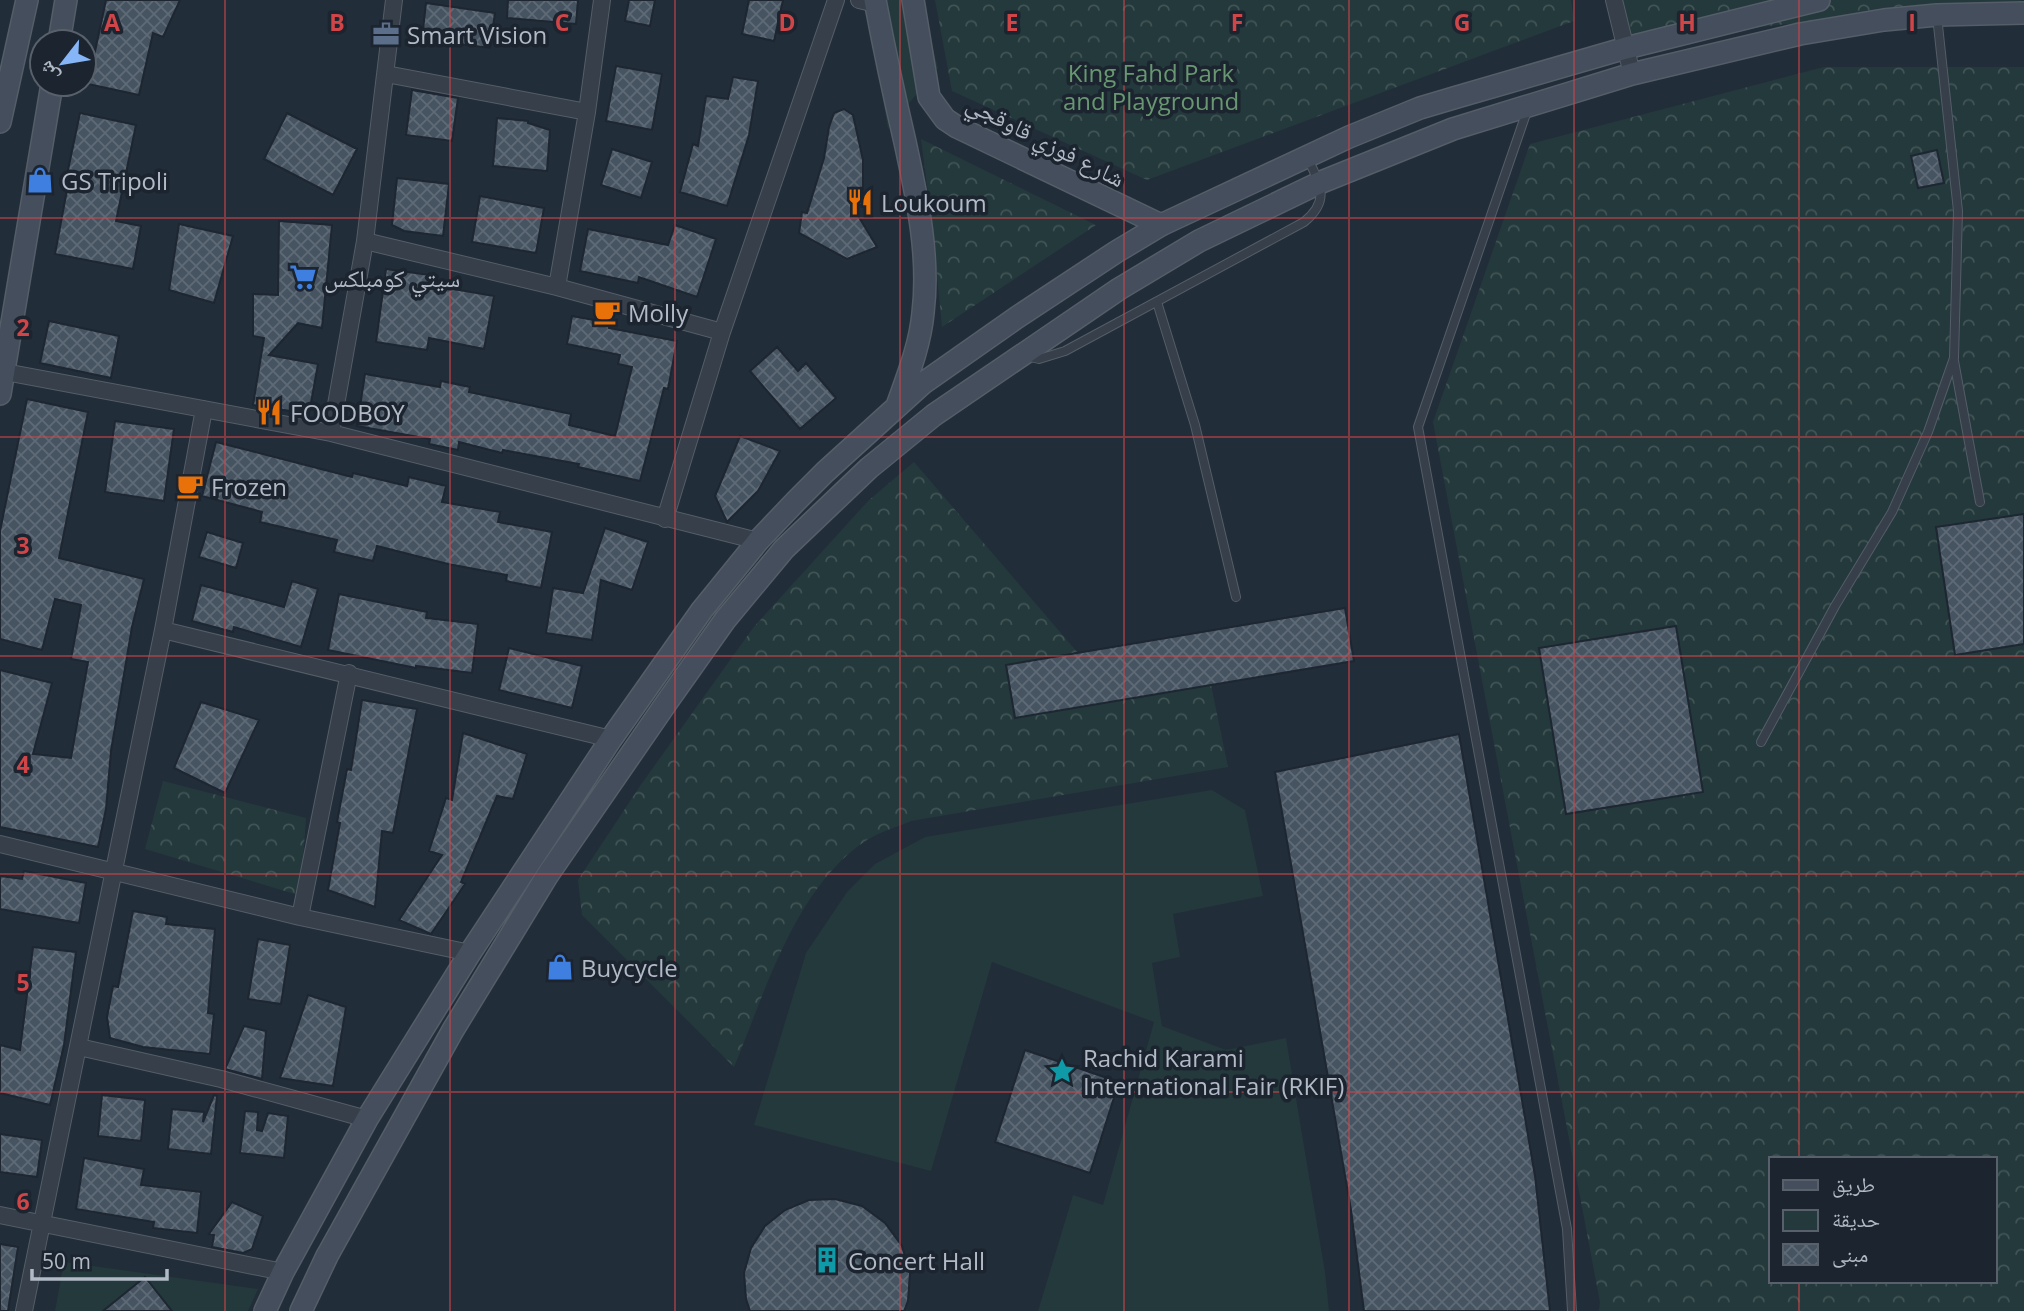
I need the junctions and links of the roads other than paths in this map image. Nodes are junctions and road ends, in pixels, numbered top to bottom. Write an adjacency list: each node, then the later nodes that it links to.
1 (27, 0): 21 (street)
2 (66, 0): 12 (street)
3 (394, 0): 14 (street)
4 (602, 0): 20 (street)
5 (836, 0): 28 (street)
6 (913, 0): 16 (street)
7 (1614, 0): 13 (street)
8 (1819, 0): 13 (street)
9 (870, 1): 19 (street)
10 (1937, 15): 11 (street); 15 (street); 30 (lane)
11 (2020, 15)
12 (61, 28)
13 (1626, 48): 15 (street); 22 (street)
14 (386, 74): 20 (street); 25 (street)
15 (1632, 74): 18 (street)
16 (929, 97): 19 (street); 24 (street, شارع فوزي قاوقجي)
17 (50, 98): 31 (street)
18 (1529, 105): 23 (street); 56 (lane)
19 (897, 106): 33 (street)
20 (587, 112): 26 (street)
21 (0, 122)
22 (1307, 156): 23 (lane); 24 (street)
23 (1319, 183): 27 (lane); 29 (street)
24 (1161, 225): 33 (street)
25 (365, 242): 26 (street); 35 (street)
26 (558, 287): 28 (street)
27 (1157, 302): 29 (lane); 39 (lane)
28 (722, 332): 37 (street)
29 (1020, 355): 55 (street)
30 (1954, 358): 36 (lane); 43 (lane)
31 (5, 372): 32 (street); 34 (street)
32 (0, 394)
33 (897, 406): 38 (street)
34 (204, 409): 35 (street); 40 (street)
35 (331, 433): 37 (street)
36 (1980, 502)
37 (666, 519): 38 (street)
38 (758, 541): 42 (street)
39 (1236, 597)
40 (163, 629): 41 (street); 45 (street)
41 (349, 673): 42 (street); 46 (street)
42 (611, 739): 47 (street)
43 (1762, 743)
44 (0, 844): 45 (street)
45 (114, 872): 46 (street); 48 (street)
46 (300, 917): 47 (street)
47 (470, 953): 49 (street)
48 (79, 1047): 49 (street); 51 (street)
49 (367, 1119): 52 (street)
50 (0, 1215): 51 (street)
51 (43, 1224): 52 (street); 53 (street)
52 (283, 1272): 54 (street)
53 (24, 1311)
54 (265, 1311)
55 (301, 1311)
56 (1572, 1311)

